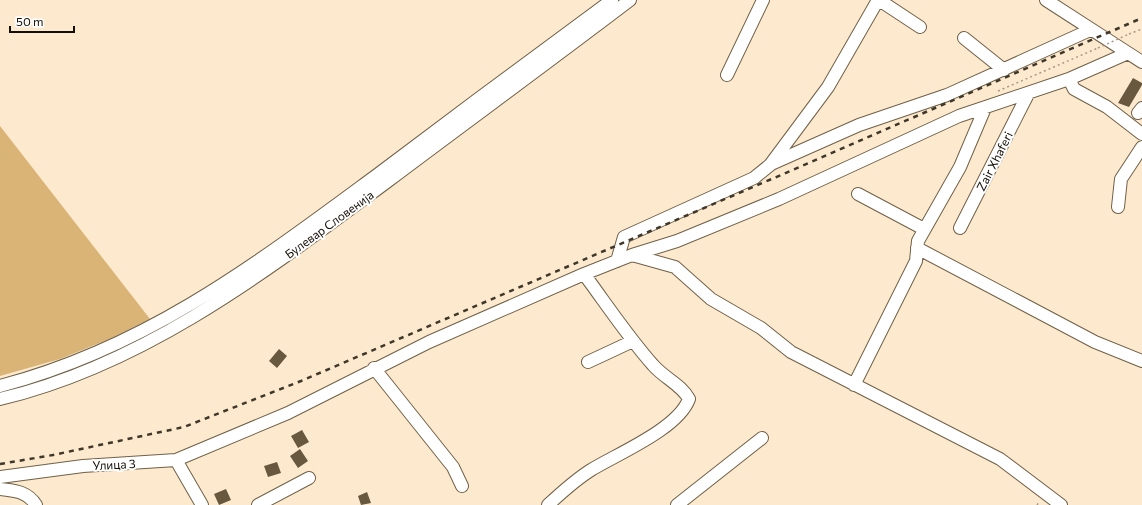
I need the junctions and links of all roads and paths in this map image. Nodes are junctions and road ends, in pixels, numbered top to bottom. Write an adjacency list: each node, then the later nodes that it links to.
1 (612, 0): 33 (street, Булевар Словенија)
2 (630, 0): 34 (street, Булевар Словенија)
3 (763, 0): 12 (street)
4 (879, 0): 6 (street); 19 (street)
5 (1046, 0): 8 (street)
6 (920, 27)
7 (1142, 28): 14 (path, bridge)
8 (1090, 30): 10 (street); 11 (street)
9 (964, 38): 11 (street)
10 (1137, 57): 13 (street, Улица 3)
11 (1004, 70): 19 (street)
12 (727, 75)
13 (1069, 79): 15 (street, Улица 3); 17 (street)
14 (993, 94)
15 (1028, 94): 16 (street, Улица 3); 22 (street, Zair Xhaferi)
16 (985, 108): 23 (street); 25 (street, Улица 3)
17 (1142, 134)
18 (1142, 147): 21 (street)
19 (770, 165): 26 (street)
20 (858, 194): 23 (street)
21 (1118, 207)
22 (960, 228)
23 (924, 229): 24 (street)
24 (917, 248): 29 (street); 32 (street)
25 (632, 255): 26 (street, Улица 3); 32 (street)
26 (616, 261): 27 (street, Улица 3)
27 (584, 274): 28 (street); 31 (street, Улица 3)
28 (633, 341): 30 (street); 44 (street)
29 (1142, 361)
30 (588, 362)
31 (374, 368): 36 (street, Улица 3); 39 (street)
32 (854, 385): 46 (street)
33 (0, 386)
34 (0, 400)
35 (762, 438): 45 (street)
36 (176, 460): 37 (street, Улица 3); 42 (street)
37 (0, 477)
38 (309, 478): 43 (street)
39 (462, 486)
40 (0, 490): 41 (street)
41 (36, 505)
42 (202, 505)
43 (258, 505)
44 (548, 505)
45 (677, 505)
46 (1061, 505)

